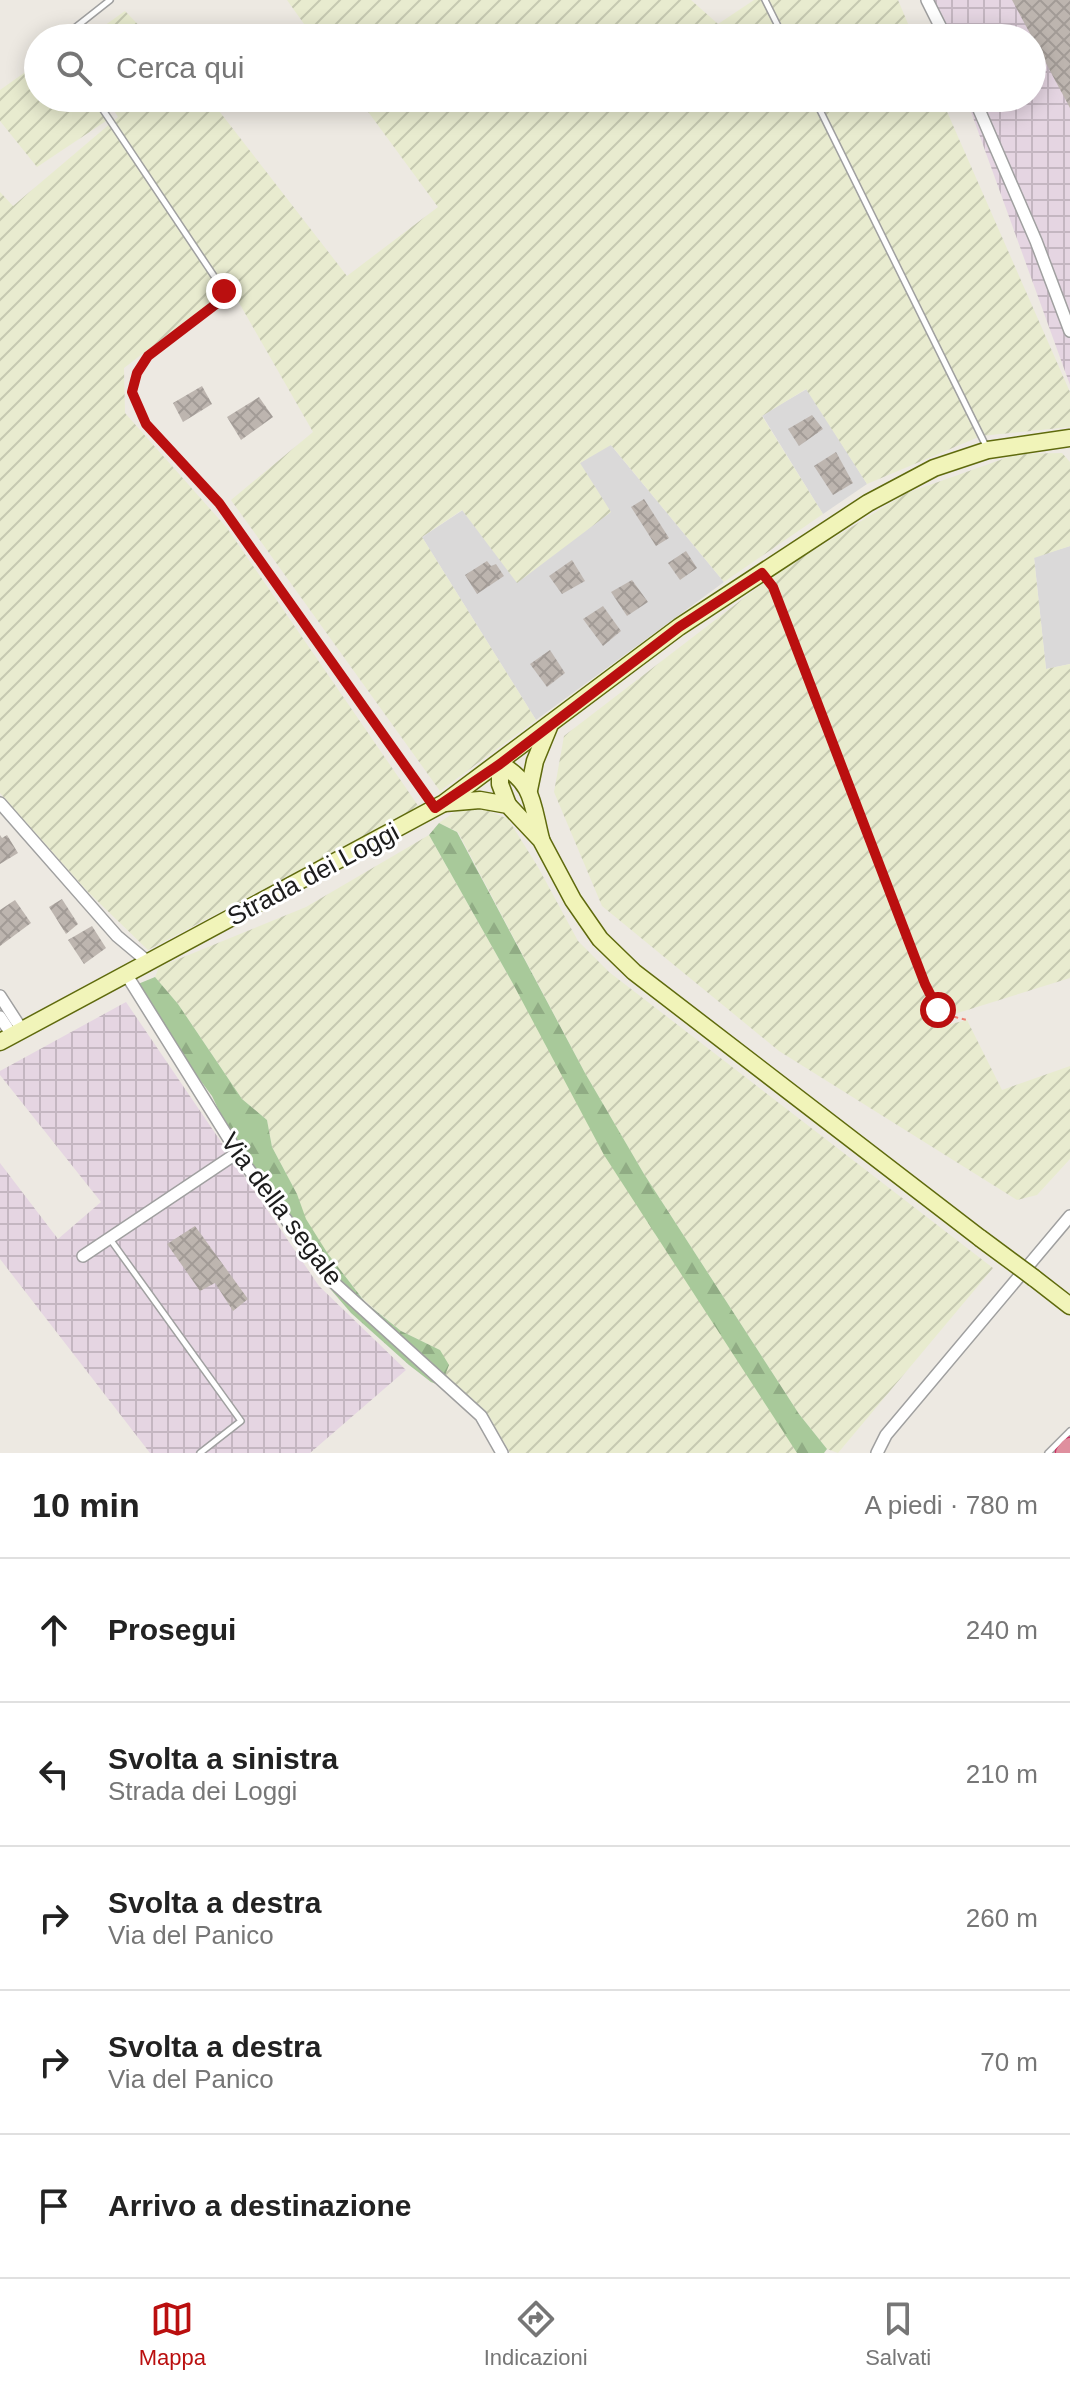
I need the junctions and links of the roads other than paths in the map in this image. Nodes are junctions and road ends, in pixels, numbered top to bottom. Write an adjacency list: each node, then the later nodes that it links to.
1 (110, 0): 4 (lane)
2 (765, 0): 5 (lane)
3 (927, 0): 6 (street)
4 (80, 24)
5 (777, 24)
6 (939, 24)
7 (104, 112): 18 (lane)
8 (821, 112): 12 (lane)
9 (980, 112): 10 (street)
10 (1070, 331)
11 (1070, 438): 12 (street, Strada dei Loggi)
12 (988, 450): 13 (street, Strada dei Loggi)
13 (549, 726): 14 (street, Strada dei Loggi); 15 (street)
14 (500, 764): 15 (street); 17 (street); 18 (street, Strada dei Loggi)
15 (529, 790): 19 (street)
16 (0, 803): 20 (street)
17 (508, 805): 18 (street); 19 (street)
18 (440, 806): 20 (street, Strada dei Loggi)
19 (541, 840): 29 (street, bridge)
20 (148, 962): 21 (street, Strada dei Loggi)
21 (126, 974): 24 (street, Strada dei Loggi); 25 (street, Via della segale)
22 (0, 996): 24 (street)
23 (0, 1017): 24 (street)
24 (11, 1036)
25 (237, 1153): 27 (street); 33 (street, Via della segale)
26 (1070, 1216): 34 (street)
27 (109, 1238): 28 (street); 32 (lane)
28 (83, 1256)
29 (1070, 1306)
30 (1070, 1431): 35 (lane)
31 (1070, 1448): 36 (highway)
32 (200, 1453)
33 (502, 1453)
34 (877, 1453)
35 (1048, 1453)
36 (1066, 1453)

